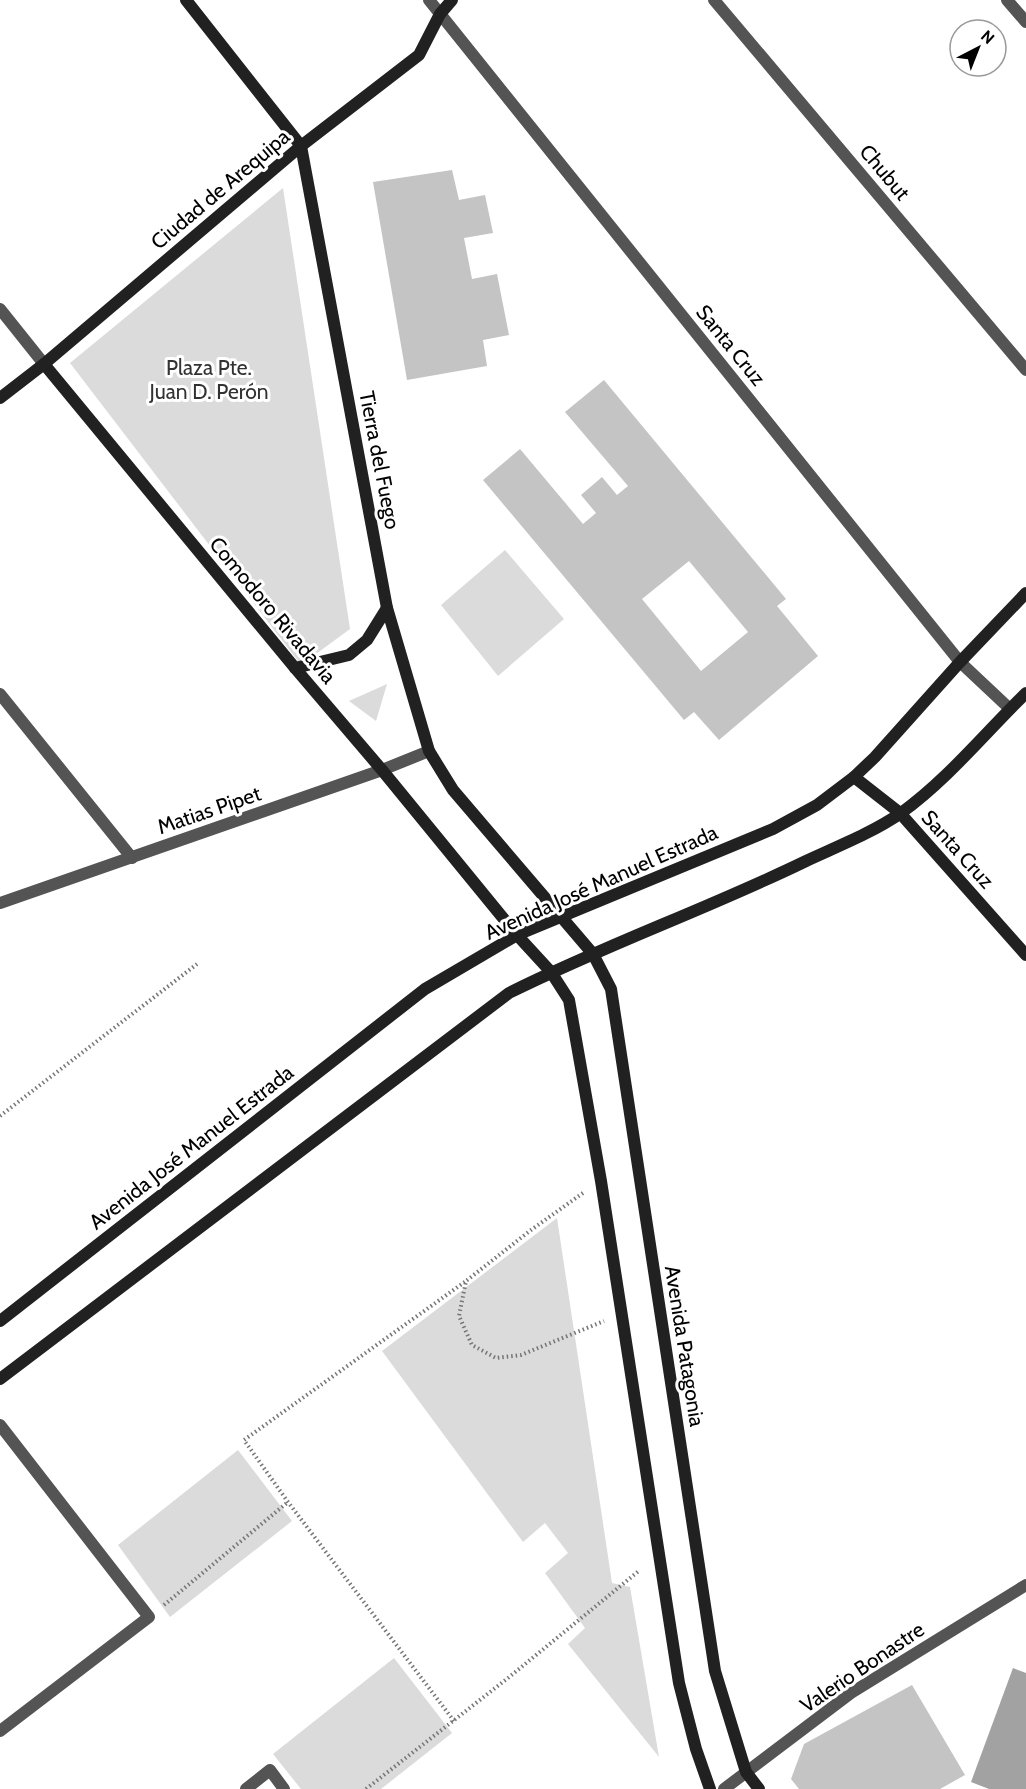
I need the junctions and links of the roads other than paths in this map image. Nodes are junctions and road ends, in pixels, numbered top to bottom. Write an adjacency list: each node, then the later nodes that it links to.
1 (186, 0): 8 (main road, Tierra del Fuego)
2 (429, 0): 6 (street, Santa Cruz)
3 (452, 0): 6 (main road, Ciudad de Arequipa)
4 (714, 0): 11 (street, Chubut)
5 (1007, 0): 7 (street)
6 (440, 14): 8 (main road, Ciudad de Arequipa); 15 (street, Santa Cruz)
7 (1026, 22)
8 (302, 146): 10 (main road, Ciudad de Arequipa); 14 (main road, Tierra del Fuego)
9 (0, 309): 10 (street, Comodoro Rivadavia)
10 (44, 364): 12 (main road, Ciudad de Arequipa); 16 (main road, Comodoro Rivadavia)
11 (1026, 370)
12 (0, 398)
13 (1026, 593): 15 (main road, Avenida José Manuel Estrada)
14 (387, 608): 16 (main road); 20 (main road, Tierra del Fuego)
15 (960, 662): 19 (street, Santa Cruz); 22 (main road, Avenida José Manuel Estrada)
16 (295, 668): 21 (main road, Comodoro Rivadavia)
17 (1026, 693): 19 (main road)
18 (0, 694): 24 (street)
19 (1010, 709): 23 (main road)
20 (429, 751): 21 (street, Matias Pipet); 26 (main road, Tierra del Fuego)
21 (382, 770): 24 (street, Matias Pipet); 27 (main road, Comodoro Rivadavia)
22 (854, 777): 23 (main road, Santa Cruz); 26 (main road, Avenida José Manuel Estrada)
23 (900, 813): 28 (main road); 29 (main road, Santa Cruz)
24 (132, 858): 25 (street, Matias Pipet)
25 (0, 903)
26 (561, 917): 27 (main road, Avenida José Manuel Estrada); 28 (main road, Avenida Patagonia)
27 (517, 935): 30 (main road); 31 (main road, Avenida José Manuel Estrada)
28 (593, 954): 30 (main road); 36 (main road, Avenida Patagonia)
29 (1026, 955)
30 (551, 972): 32 (main road); 39 (main road)
31 (0, 1321)
32 (0, 1379)
33 (0, 1425): 35 (street)
34 (1026, 1585): 36 (street, Valerio Bonastre)
35 (0, 1731)
36 (746, 1772): 40 (street, Valerio Bonastre); 41 (main road, Avenida Patagonia)
37 (246, 1789): 38 (street)
38 (284, 1789)
39 (710, 1789)
40 (724, 1789)
41 (759, 1789)

